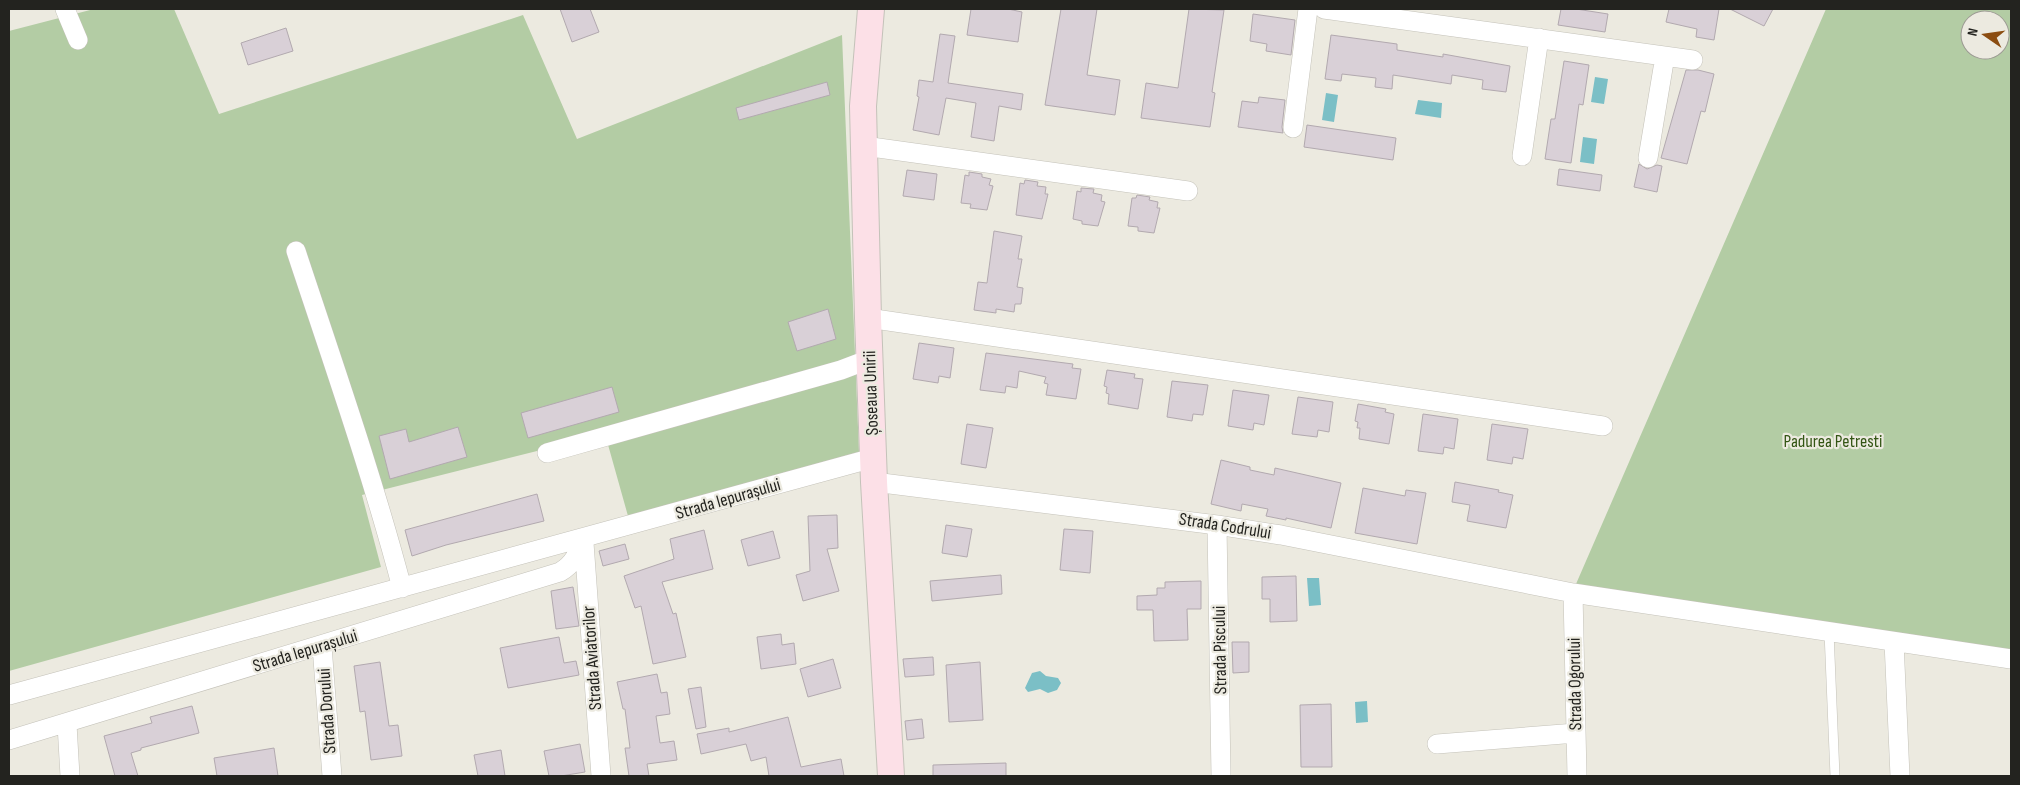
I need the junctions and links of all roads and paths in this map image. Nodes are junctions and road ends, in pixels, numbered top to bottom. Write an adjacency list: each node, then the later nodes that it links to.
1 (65, 9): 6 (street)
2 (871, 9): 10 (main road, Șoseaua Unirii)
3 (1308, 9): 9 (street)
4 (1324, 9): 5 (street)
5 (1539, 38): 7 (street); 11 (street)
6 (78, 40)
7 (1665, 56): 8 (street); 12 (street)
8 (1693, 60)
9 (1293, 128)
10 (864, 146): 13 (street); 15 (main road, Șoseaua Unirii)
11 (1522, 156)
12 (1648, 158)
13 (1188, 191)
14 (296, 251): 22 (street)
15 (868, 318): 16 (main road, Șoseaua Unirii); 17 (street)
16 (870, 359): 18 (street); 19 (main road, Șoseaua Unirii)
17 (1603, 426)
18 (547, 453)
19 (873, 470): 20 (street, Strada Codrului); 21 (street, Strada Iepurașului); 36 (main road, Șoseaua Unirii)
20 (1217, 524): 23 (street, Strada Codrului); 37 (street, Strada Piscului)
21 (584, 539): 22 (street, Strada Iepurașului); 26 (street, Strada Iepurașului); 35 (street, Strada Aviatorilor)
22 (402, 588): 28 (street, Strada Iepurașului)
23 (1573, 592): 24 (street, Strada Codrului); 30 (street, Strada Ogorului)
24 (1829, 632): 25 (street, Strada Codrului); 39 (lane)
25 (1894, 642): 27 (street, Strada Codrului); 40 (street)
26 (322, 646): 29 (street, Strada Iepurașului); 34 (street, Strada Dorului)
27 (2011, 659)
28 (9, 694)
29 (67, 724): 31 (street, Strada Iepurașului); 33 (street)
30 (1576, 733): 32 (street); 38 (street, Strada Ogorului)
31 (9, 740)
32 (1437, 744)
33 (70, 776)
34 (332, 776)
35 (601, 776)
36 (891, 776)
37 (1221, 776)
38 (1577, 776)
39 (1836, 776)
40 (1900, 776)

